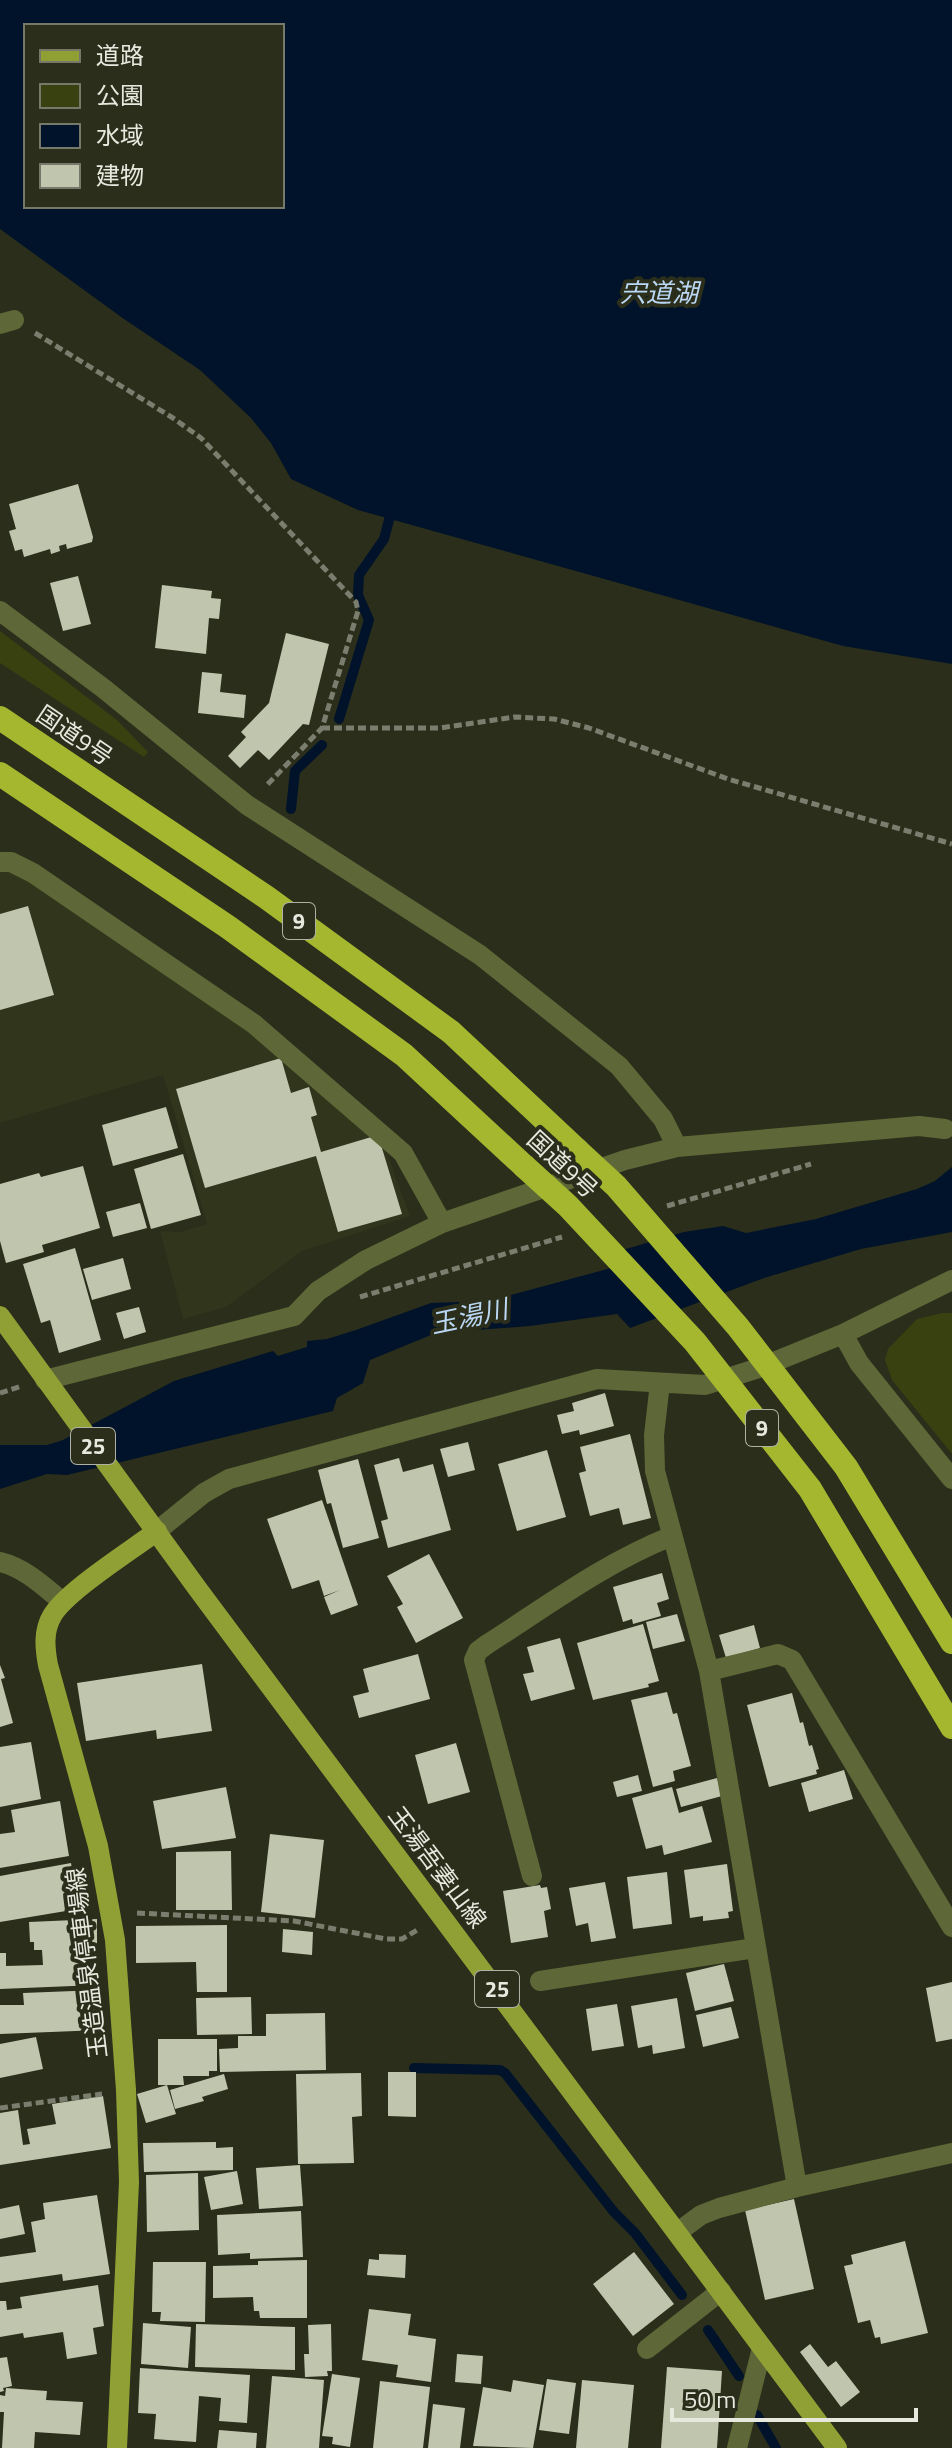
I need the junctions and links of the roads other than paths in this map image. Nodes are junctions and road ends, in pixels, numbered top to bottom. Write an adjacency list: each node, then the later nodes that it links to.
1 (0, 611): 7 (street)
2 (0, 718): 19 (highway, 国道9号 / 9, bridge)
3 (0, 774): 21 (highway, 国道9号 / 9, bridge)
4 (0, 862): 8 (street)
5 (949, 1128): 6 (street); 7 (street)
6 (922, 1135)
7 (677, 1147): 8 (street)
8 (442, 1223): 13 (street)
9 (952, 1280): 11 (street)
10 (0, 1316): 13 (main road, 玉湯吾妻山線 / 25)
11 (843, 1334): 12 (street); 14 (street)
12 (660, 1383): 15 (street); 16 (street)
13 (51, 1387): 15 (main road, 玉湯吾妻山線 / 25)
14 (952, 1479)
15 (157, 1531): 18 (main road, 玉造温泉停車場線); 28 (main road, 玉湯吾妻山線 / 25)
16 (672, 1536): 20 (street); 22 (street)
17 (0, 1562): 18 (street)
18 (63, 1602): 32 (main road, 玉造温泉停車場線)
19 (952, 1642)
20 (709, 1671): 23 (street); 24 (street)
21 (952, 1727)
22 (532, 1876)
23 (952, 1927)
24 (755, 1948): 25 (street); 27 (street)
25 (540, 1981)
26 (952, 2153): 27 (street)
27 (797, 2187): 28 (street)
28 (678, 2232): 29 (main road, 玉湯吾妻山線 / 25)
29 (721, 2291): 30 (main road, 玉湯吾妻山線 / 25); 31 (street)
30 (762, 2348): 33 (street); 34 (main road, 玉湯吾妻山線 / 25)
31 (647, 2349)
32 (117, 2448)
33 (737, 2448)
34 (837, 2448)

